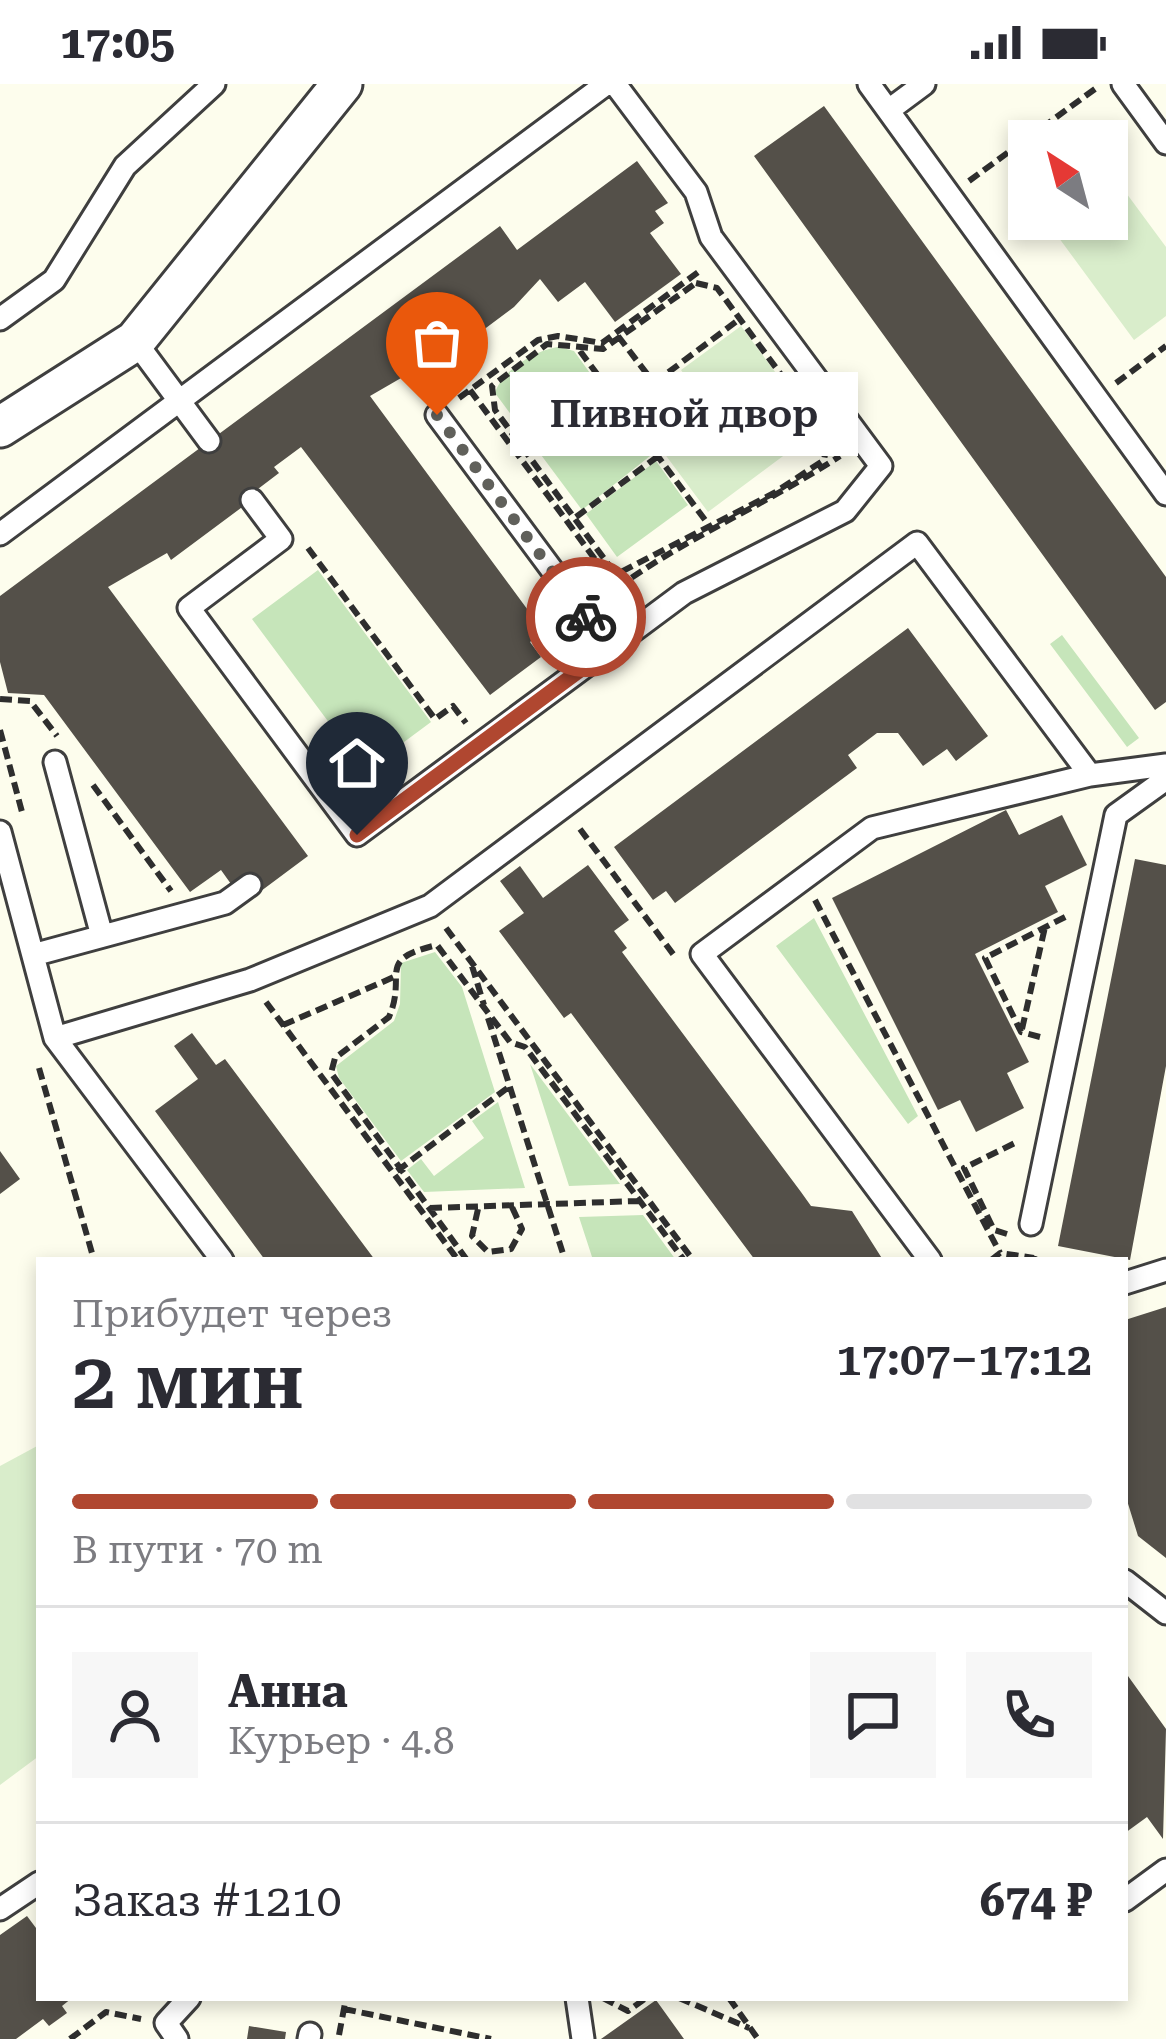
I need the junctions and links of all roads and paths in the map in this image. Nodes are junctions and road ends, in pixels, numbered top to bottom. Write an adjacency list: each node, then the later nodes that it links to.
1 (214, 84): 14 (lane)
2 (342, 84): 17 (street)
3 (611, 84): 11 (lane); 24 (lane)
4 (869, 84): 8 (lane)
5 (924, 84): 8 (lane)
6 (1101, 84): 10 (path)
7 (1123, 84): 9 (lane)
8 (889, 110): 10 (lane)
9 (1166, 143)
10 (950, 195): 31 (lane)
11 (723, 254): 12 (lane); 15 (path)
12 (760, 303): 13 (path); 29 (lane)
13 (740, 319): 15 (path); 19 (path); 34 (path)
14 (0, 320)
15 (618, 336): 16 (path); 18 (path); 21 (path)
16 (571, 338): 18 (path); 22 (path)
17 (135, 341): 24 (lane); 27 (street)
18 (578, 348): 26 (path); 33 (path)
19 (674, 368): 20 (path); 21 (path)
20 (681, 376): 23 (path); 30 (path)
21 (654, 383): 23 (path)
22 (470, 390): 25 (path); 33 (path)
23 (660, 392): 26 (path)
24 (179, 401): 28 (lane); 35 (lane)
25 (437, 415): 39 (lane)
26 (628, 416): 30 (path)
27 (0, 427)
28 (209, 441)
29 (862, 441): 34 (path); 38 (lane)
30 (655, 452): 33 (path); 34 (path)
31 (1166, 494)
32 (252, 500): 36 (lane)
33 (572, 521): 34 (path); 37 (path)
34 (710, 527): 37 (path)
35 (0, 534)
36 (281, 539): 42 (path); 42 (lane)
37 (617, 588): 38 (path)
38 (643, 623): 39 (lane)
39 (610, 648): 42 (lane)
40 (0, 699): 41 (path)
41 (57, 737)
42 (481, 743)
43 (56, 762): 55 (lane)
44 (83, 772): 53 (path)
45 (1090, 775): 46 (lane); 47 (lane); 49 (lane)
46 (1164, 782): 52 (lane)
47 (563, 806): 51 (lane); 56 (path)
48 (0, 832): 57 (lane)
49 (804, 878): 56 (lane); 76 (path)
50 (250, 885): 53 (lane)
51 (430, 906): 58 (path); 60 (lane)
52 (1097, 910): 54 (path); 65 (lane)
53 (188, 913): 55 (lane)
54 (1045, 927): 63 (path); 63 (path)
55 (102, 936): 57 (lane)
56 (702, 954): 83 (lane)
57 (32, 955): 64 (lane)
58 (470, 960): 61 (path); 69 (path)
59 (394, 977): 61 (path); 62 (path); 68 (path)
60 (250, 980): 62 (path); 64 (lane)
61 (486, 1010): 66 (path); 69 (path)
62 (284, 1025): 68 (path)
63 (1022, 1032): 65 (path)
64 (45, 1043): 77 (path); 78 (lane)
65 (1069, 1044): 74 (lane)
66 (510, 1086): 68 (path); 70 (path)
67 (1036, 1132): 75 (path)
68 (397, 1171): 73 (path)
69 (644, 1200): 70 (path); 81 (path); 82 (path)
70 (548, 1204): 71 (path); 80 (path)
71 (510, 1206): 72 (path); 72 (path)
72 (480, 1207): 73 (path)
73 (425, 1209): 79 (path)
74 (1031, 1224)
75 (1010, 1234)
76 (1000, 1253): 84 (path); 85 (path)
77 (93, 1257)
78 (220, 1257)
79 (461, 1257)
80 (565, 1257)
81 (682, 1257)
82 (691, 1257)
83 (928, 1257)
84 (995, 1257)
85 (1027, 1257)
86 (1166, 1270): 87 (lane)
87 (1128, 1281)
88 (1128, 1583): 89 (lane)
89 (1166, 1613)
90 (1166, 1870): 92 (lane)
91 (36, 1885): 93 (lane)
92 (1128, 1898)
93 (0, 1909)
94 (187, 2001): 103 (lane)
95 (345, 2001): 101 (path)
96 (577, 2001): 107 (lane)
97 (608, 2001): 98 (path)
98 (642, 2001)
99 (686, 2001): 102 (path)
100 (731, 2001): 102 (path)
101 (344, 2008): 105 (path); 106 (path)
102 (749, 2027): 108 (path)
103 (171, 2031): 104 (path)
104 (70, 2039)
105 (338, 2039)
106 (490, 2039)
107 (583, 2039)
108 (758, 2039)

